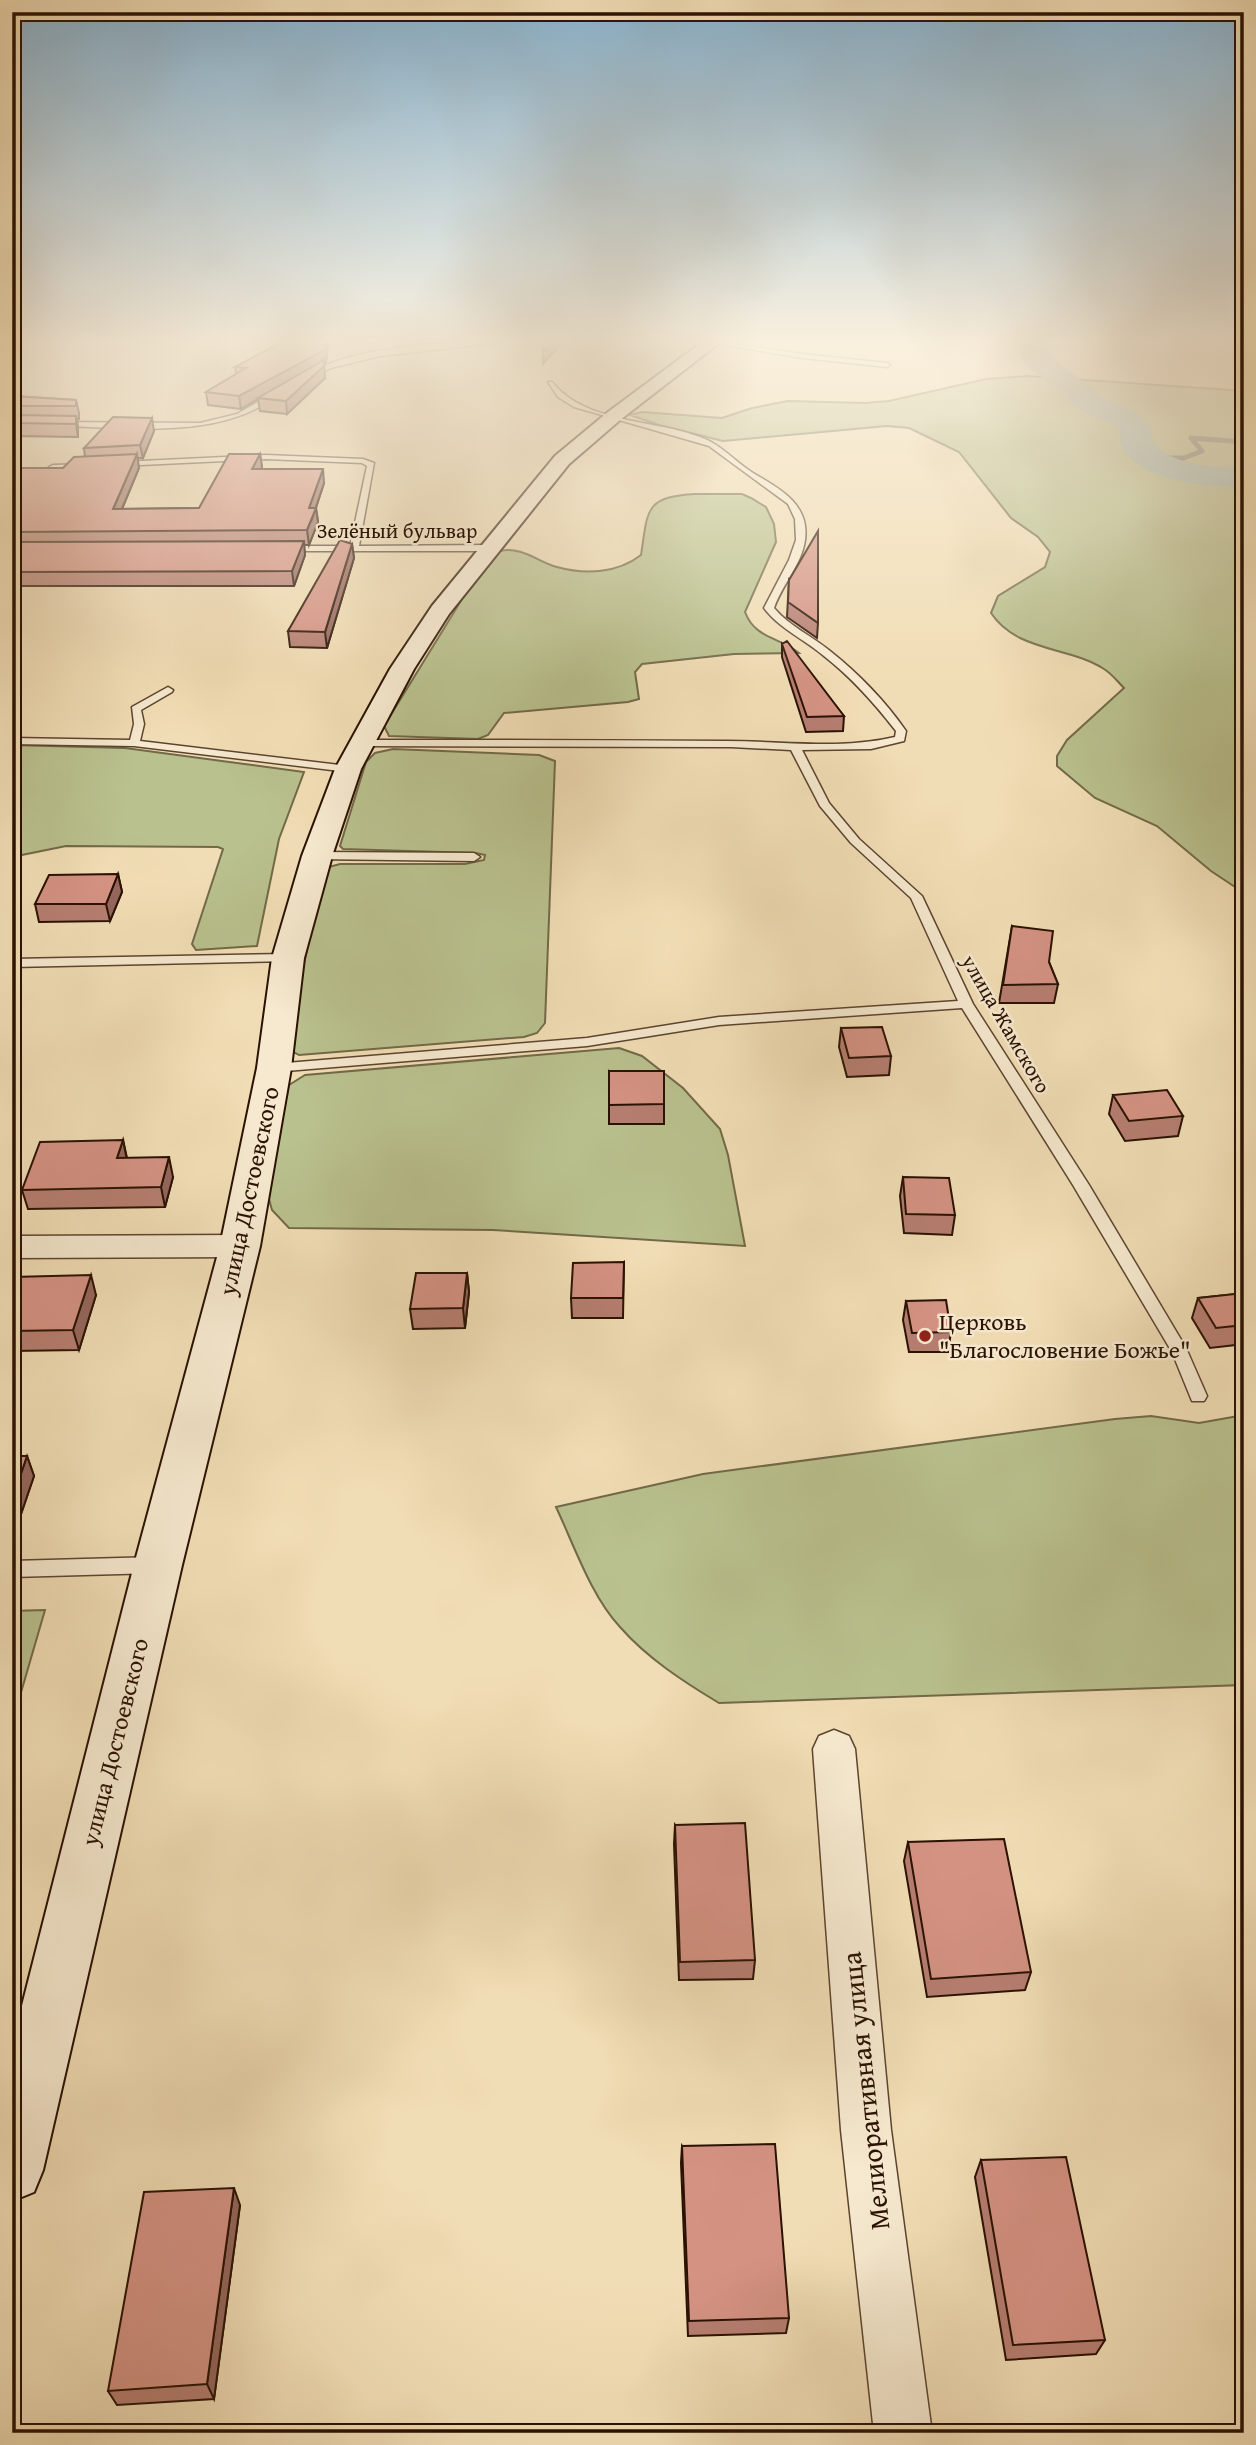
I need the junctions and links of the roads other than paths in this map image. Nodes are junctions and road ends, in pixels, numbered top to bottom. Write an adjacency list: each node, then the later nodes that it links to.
1 (569, 454): 7 (main road, улица Достоевского)
2 (725, 454): 12 (lane)
3 (93, 465): 5 (lane)
4 (106, 465): 6 (lane)
5 (53, 467)
6 (354, 548): 7 (lane, Зелёный бульвар); 8 (lane, Зелёный бульвар)
7 (489, 548): 13 (main road, улица Достоевского)
8 (271, 549)
9 (168, 690): 11 (lane)
10 (12, 741): 11 (lane)
11 (134, 743): 13 (lane)
12 (795, 747): 13 (lane); 18 (lane, улица Жамского)
13 (356, 756): 14 (main road, улица Достоевского)
14 (317, 856): 15 (lane); 16 (main road, улица Достоевского)
15 (474, 857)
16 (288, 958): 17 (lane); 19 (main road, улица Достоевского)
17 (12, 963)
18 (967, 1004): 19 (lane); 22 (lane, улица Жамского)
19 (274, 1068): 20 (main road, улица Достоевского)
20 (240, 1246): 21 (street); 23 (main road, улица Достоевского)
21 (12, 1247)
22 (1198, 1396)
23 (158, 1565): 24 (lane); 26 (main road, улица Достоевского)
24 (12, 1569)
25 (834, 1749): 27 (street, Мелиоративная улица)
26 (12, 2170)
27 (903, 2433)

